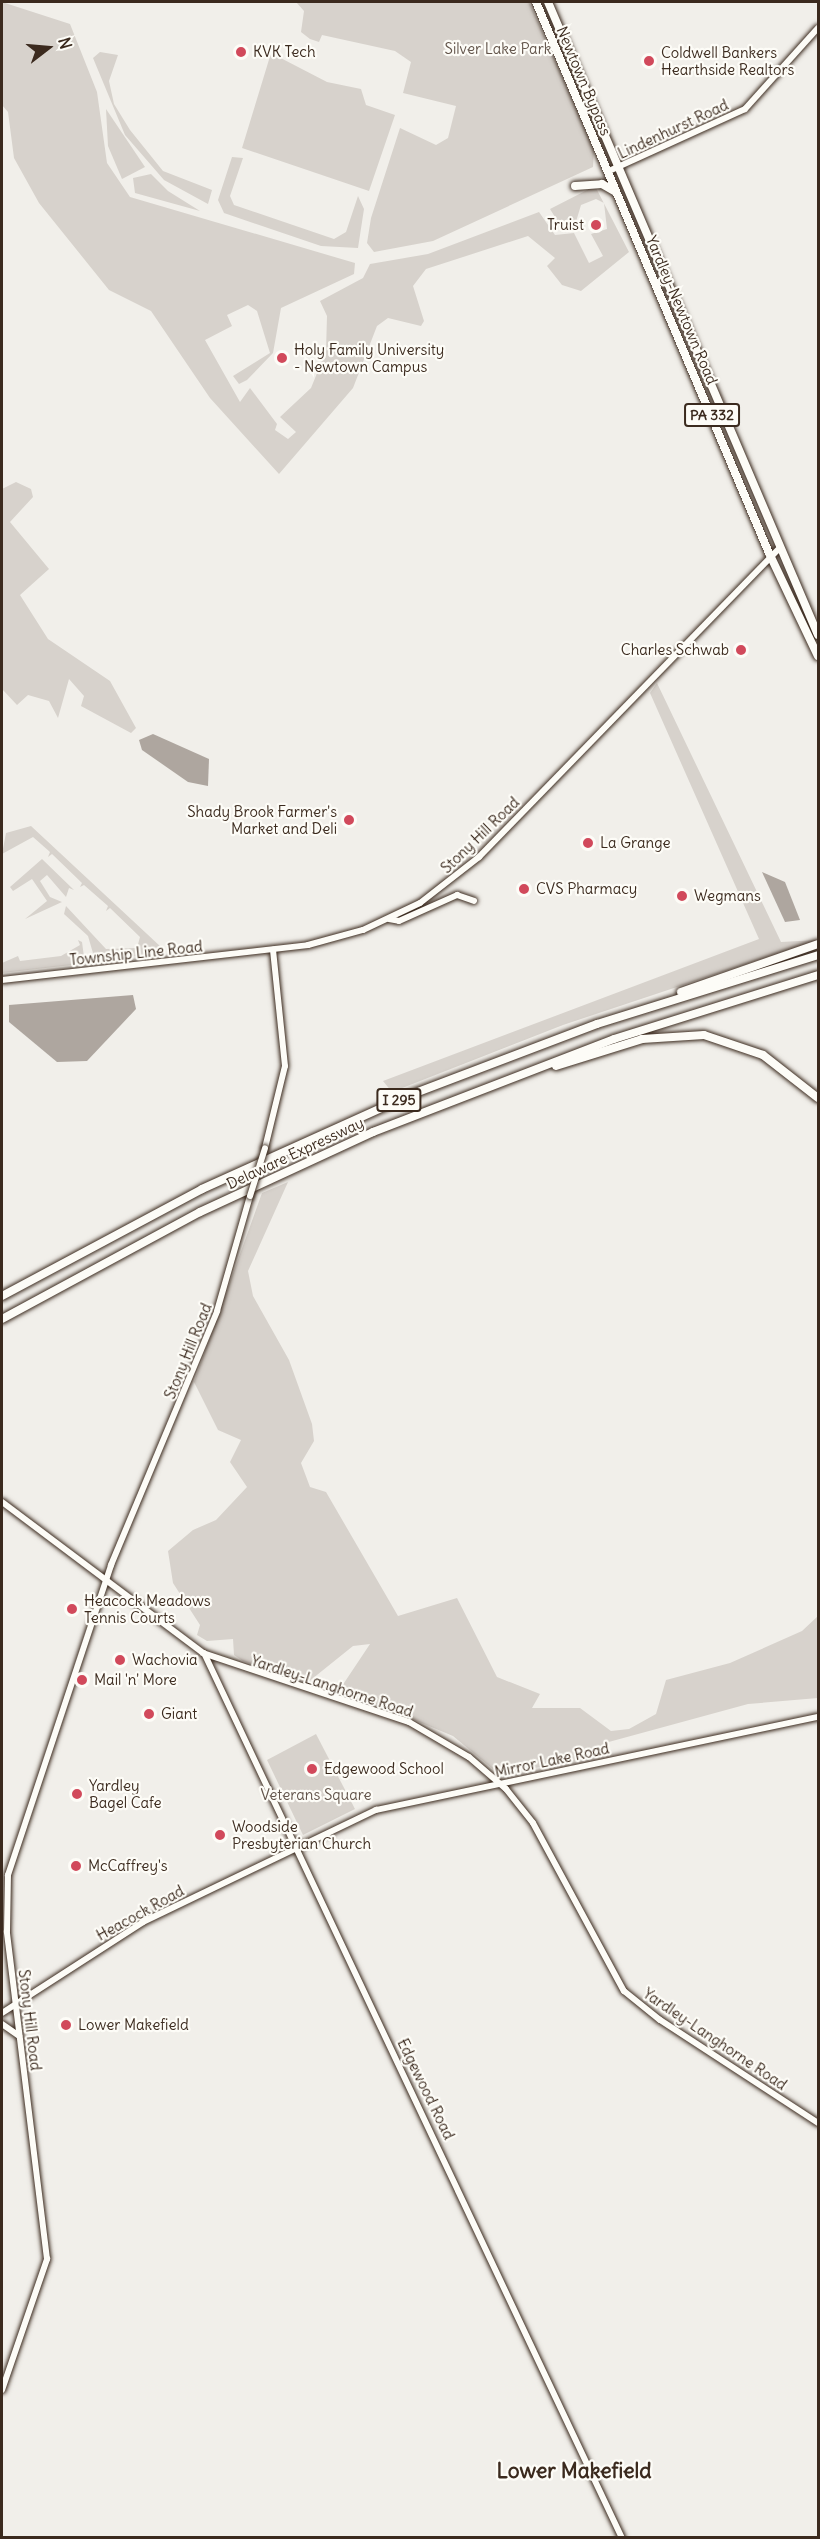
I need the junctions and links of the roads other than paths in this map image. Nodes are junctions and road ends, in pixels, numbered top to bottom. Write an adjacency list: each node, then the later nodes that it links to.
1 (536, 2): 5 (highway, Newtown Bypass / PA 332)
2 (548, 2): 4 (highway, Newtown Bypass / PA 332)
3 (819, 28): 4 (street, Lindenhurst Road)
4 (619, 167): 5 (street, Lindenhurst Road); 8 (highway, Yardley-Newtown Road / PA 332)
5 (609, 171): 7 (highway, Yardley-Newtown Road / PA 332)
6 (575, 186): 7 (highway)
7 (619, 196): 9 (highway, Yardley-Newtown Road / PA 332)
8 (778, 549): 9 (street, Stony Hill Road); 11 (highway, Yardley-Newtown Road / PA 332)
9 (769, 553): 10 (highway, Yardley-Newtown Road / PA 332); 15 (street, Stony Hill Road)
10 (805, 630): 12 (highway, Yardley-Newtown Road / PA 332); 13 (highway)
11 (819, 635)
12 (819, 656)
13 (819, 663)
14 (474, 901): 15 (street)
15 (389, 919): 17 (street, Stony Hill Road)
16 (819, 944): 21 (highway)
17 (273, 950): 20 (street, Township Line Road); 27 (street, Stony Hill Road, bridge)
18 (819, 955): 21 (highway, Delaware Expressway / I 295)
19 (819, 975): 23 (highway, Delaware Expressway / I 295)
20 (2, 980)
21 (649, 1006): 24 (highway, Delaware Expressway / I 295)
22 (819, 1098): 23 (highway)
23 (316, 1157): 25 (highway, Delaware Expressway / I 295)
24 (2, 1296)
25 (2, 1319)
26 (2, 1502): 27 (street, Yardley-Langhorne Road)
27 (107, 1578): 28 (street, Yardley-Langhorne Road); 32 (street, Stony Hill Road)
28 (203, 1653): 30 (street, Yardley-Langhorne Road); 31 (street, Edgewood Road)
29 (819, 1717): 30 (street, Mirror Lake Road)
30 (500, 1783): 31 (street, Mirror Lake Road); 36 (street, Yardley-Langhorne Road)
31 (297, 1847): 32 (street, Heacock Road); 38 (street, Edgewood Road)
32 (15, 2004): 33 (street, Heacock Road); 35 (street, Stony Hill Road)
33 (2, 2013)
34 (2, 2024): 35 (street)
35 (20, 2036): 37 (street, Stony Hill Road)
36 (819, 2123)
37 (2, 2390)
38 (622, 2538)

